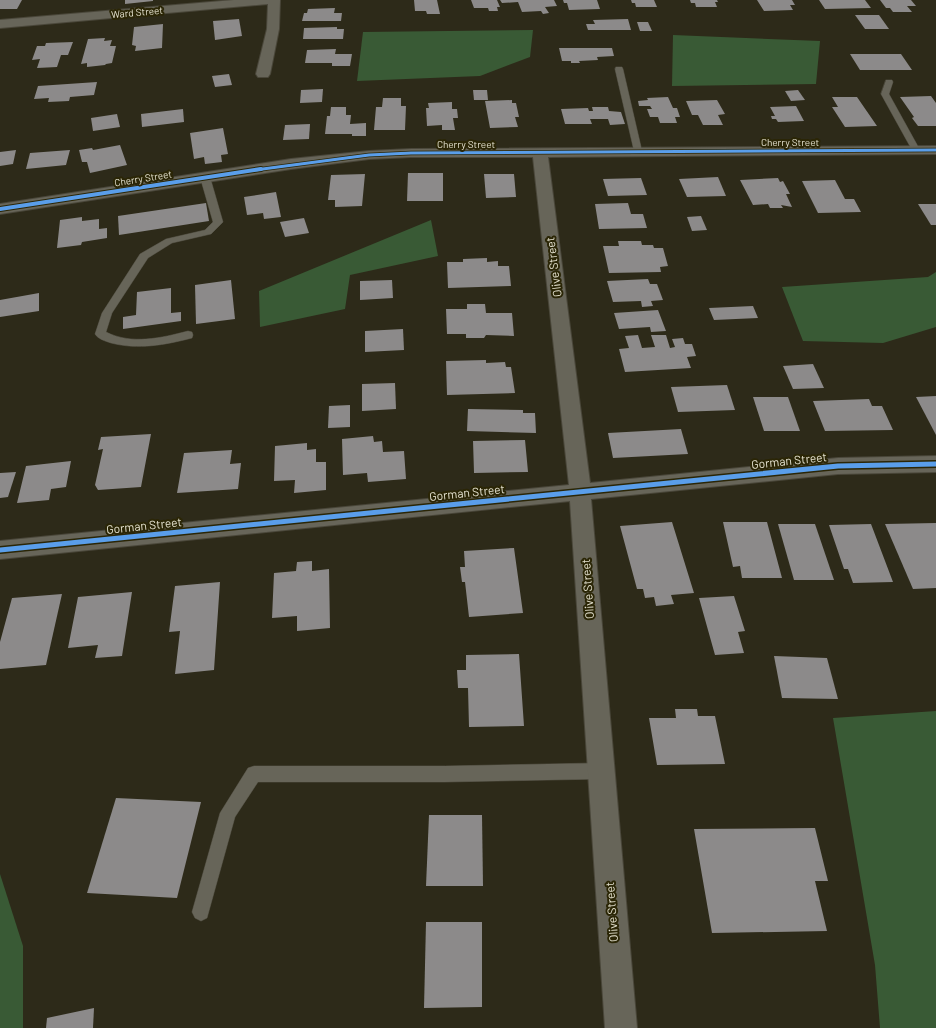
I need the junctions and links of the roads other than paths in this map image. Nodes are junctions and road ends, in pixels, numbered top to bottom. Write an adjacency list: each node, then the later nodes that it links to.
1 (274, 0): 2 (street, Ward Street); 4 (street)
2 (0, 24)
3 (619, 69): 9 (lane)
4 (263, 74)
5 (888, 82): 6 (lane)
6 (916, 150): 7 (street, Cherry Street); 9 (street, Cherry Street)
7 (936, 150)
8 (540, 152): 9 (street, Cherry Street); 10 (street, Cherry Street); 14 (street, Olive Street)
9 (638, 152)
10 (205, 177): 11 (street, Cherry Street); 12 (lane)
11 (0, 209)
12 (188, 336)
13 (936, 464): 14 (street, Gorman Street)
14 (580, 491): 15 (street, Gorman Street); 16 (street, Olive Street)
15 (0, 550)
16 (602, 771): 17 (lane); 18 (street, Olive Street)
17 (201, 912)
18 (621, 1028)

